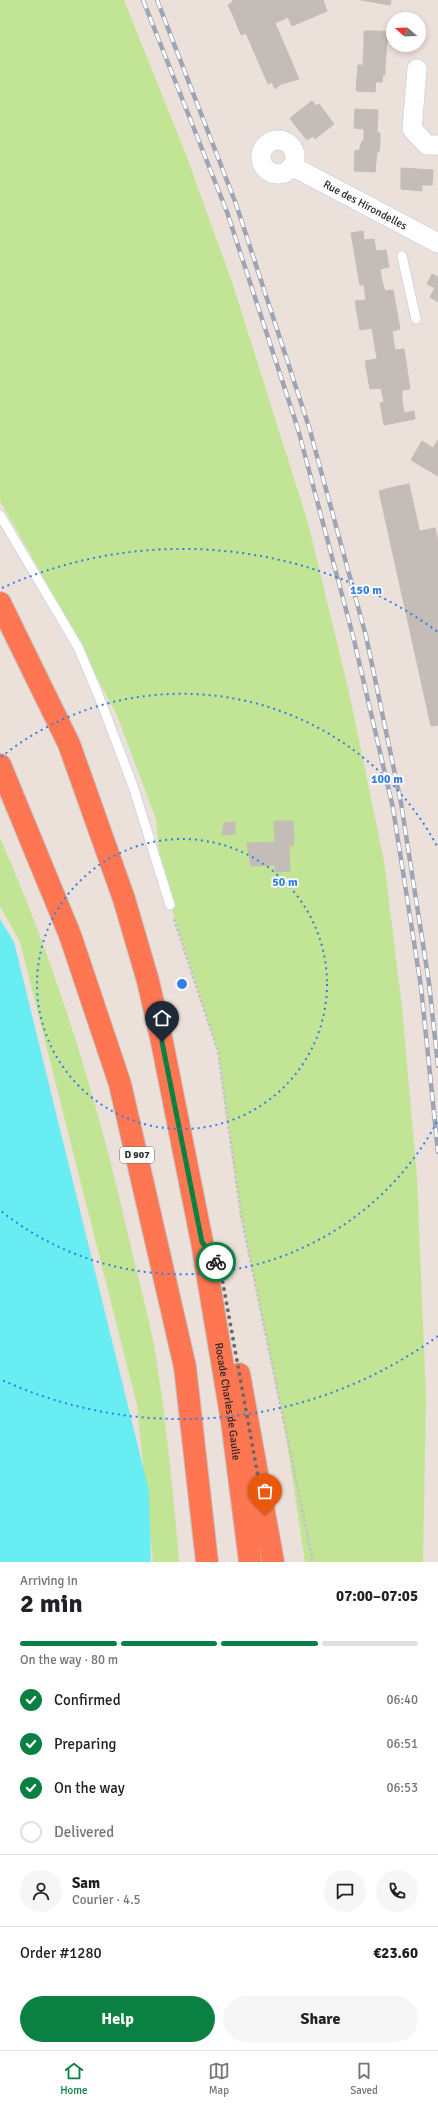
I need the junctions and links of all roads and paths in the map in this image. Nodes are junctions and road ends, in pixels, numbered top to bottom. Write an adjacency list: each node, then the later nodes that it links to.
1 (417, 69): 2 (street)
2 (438, 145)
3 (292, 166): 4 (street, Rue des Hirondelles)
4 (438, 243)
5 (402, 256): 6 (lane)
6 (416, 318)
7 (0, 515): 10 (lane)
8 (0, 603): 11 (highway, Rocade Charles de Gaulle)
9 (0, 765): 12 (highway, D 907)
10 (170, 905): 15 (path)
11 (202, 1242): 13 (highway, Rocade Charles de Gaulle); 14 (highway)
12 (207, 1562)
13 (250, 1562)
14 (273, 1562)
15 (313, 1562)

